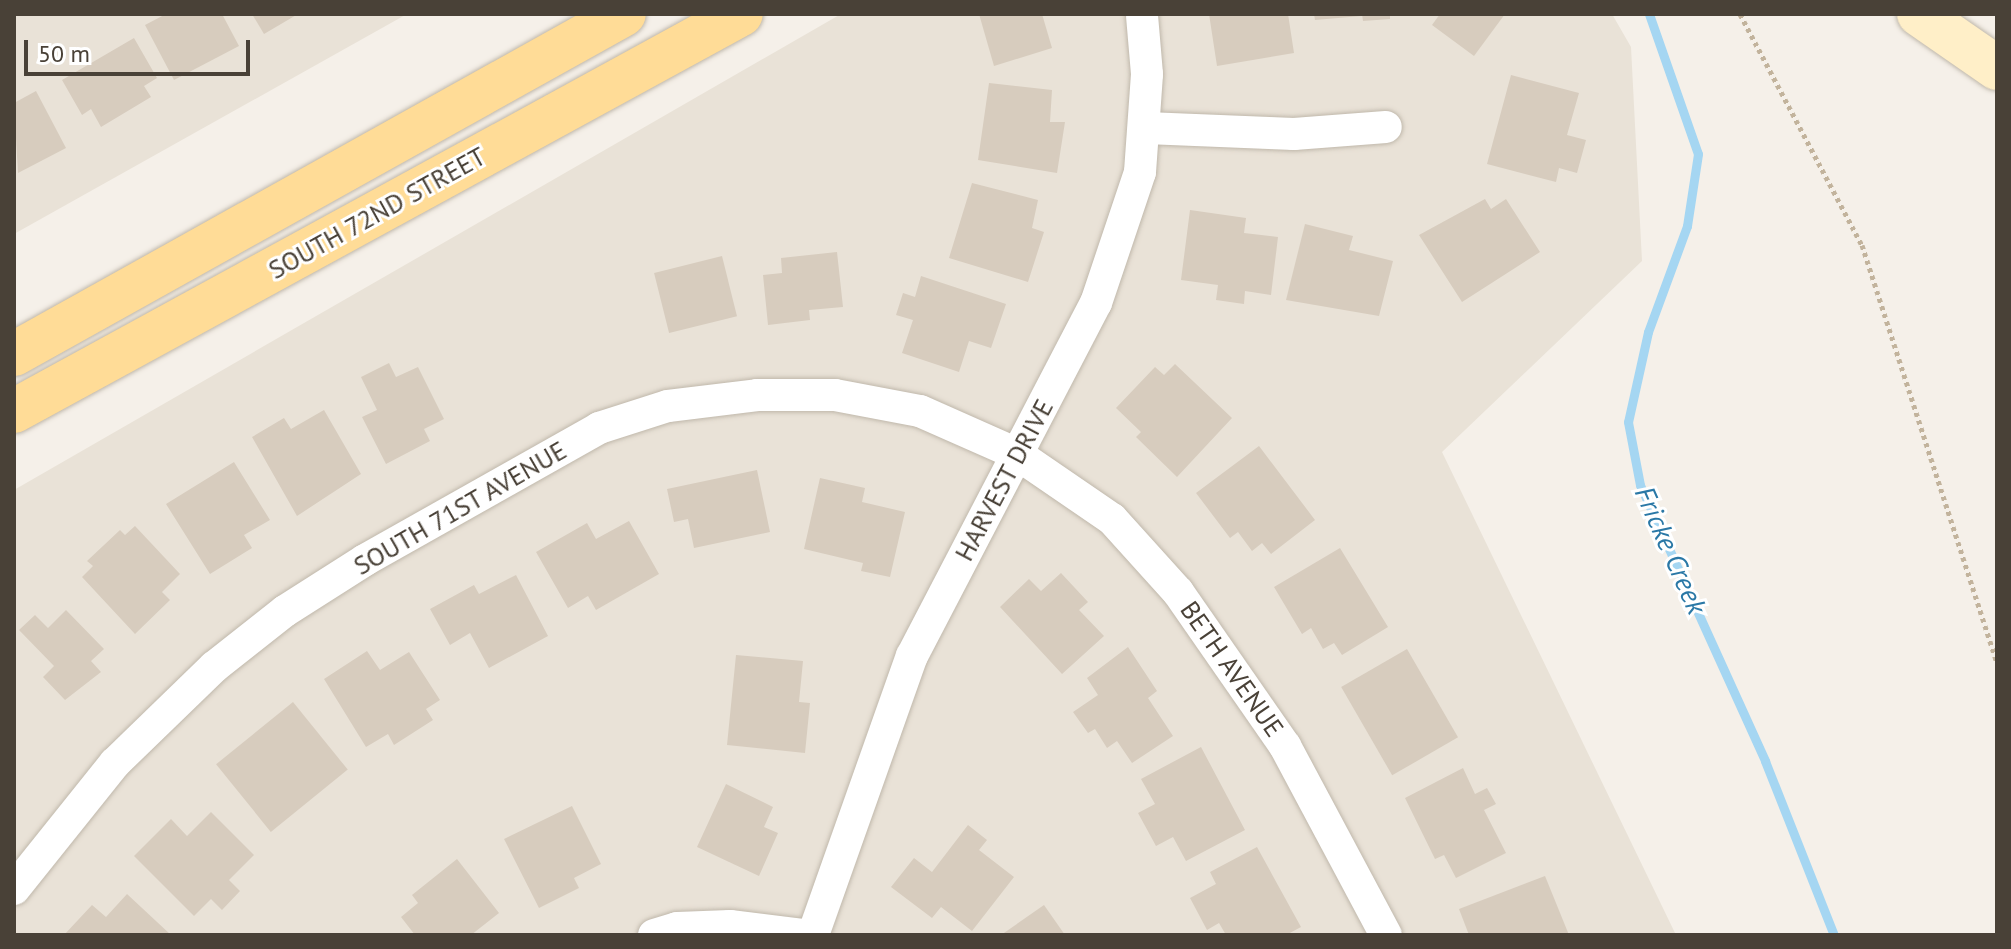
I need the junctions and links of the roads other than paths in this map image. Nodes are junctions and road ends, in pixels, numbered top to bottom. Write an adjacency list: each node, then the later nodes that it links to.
1 (624, 14): 9 (main road, SOUTH 72ND STREET)
2 (741, 14): 10 (main road, SOUTH 72ND STREET)
3 (1919, 14): 6 (street)
4 (1951, 14): 6 (street)
5 (1141, 15): 8 (street, HARVEST DRIVE)
6 (1996, 68)
7 (1386, 127): 8 (street)
8 (1146, 128): 11 (street, HARVEST DRIVE)
9 (14, 354)
10 (14, 411)
11 (1017, 454): 12 (street, SOUTH 71ST AVENUE); 15 (street, HARVEST DRIVE); 16 (street, BETH AVENUE)
12 (14, 889)
13 (654, 935): 14 (street)
14 (804, 935)
15 (813, 935)
16 (1386, 935)

